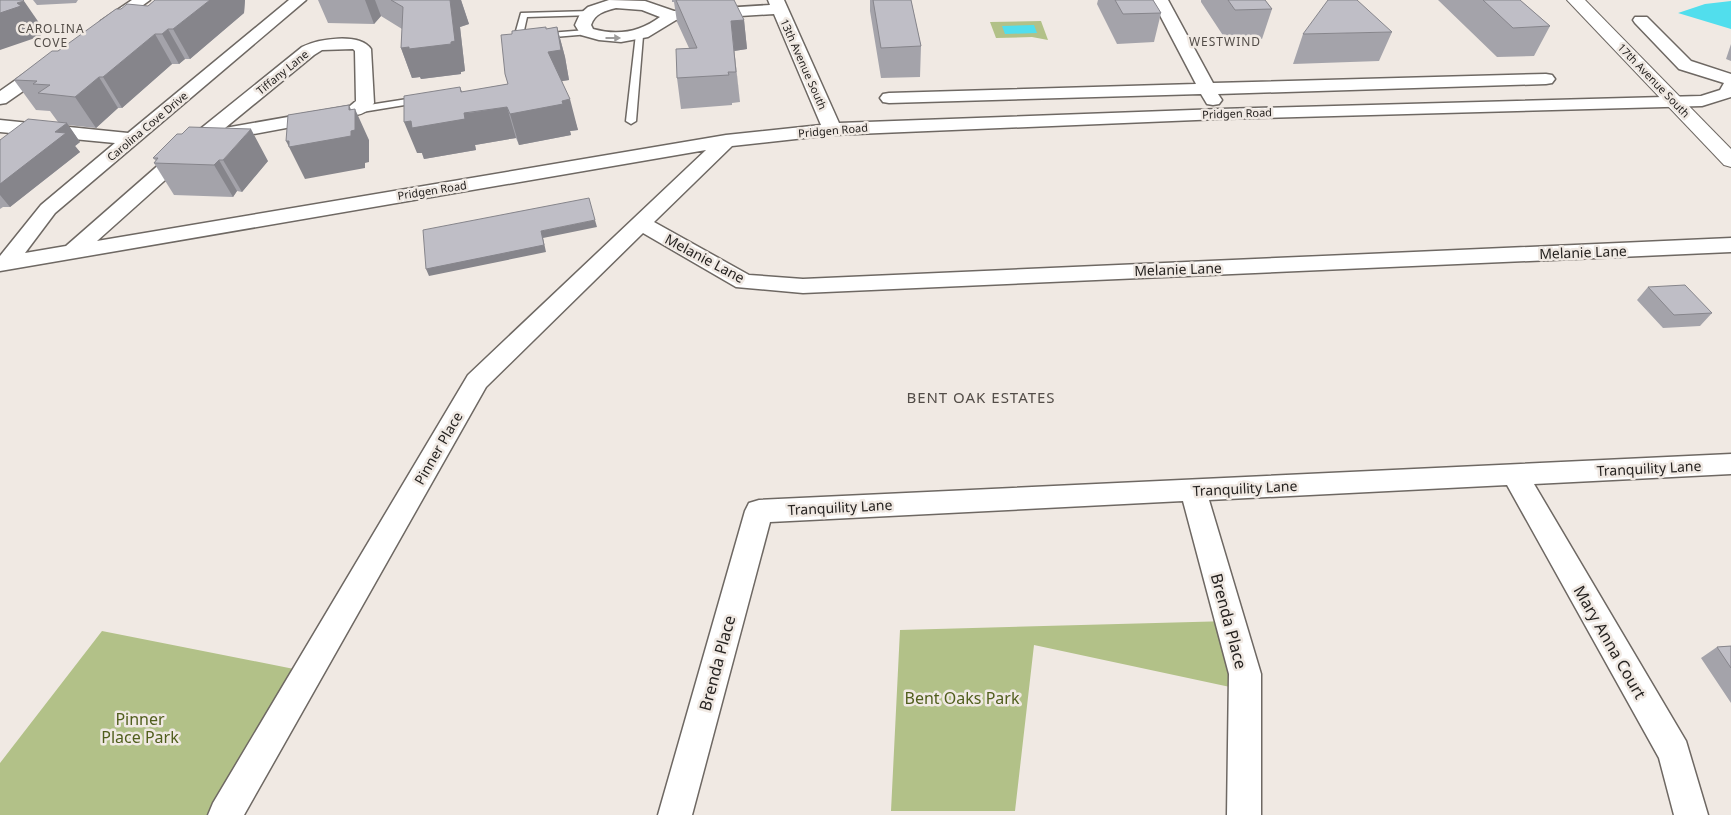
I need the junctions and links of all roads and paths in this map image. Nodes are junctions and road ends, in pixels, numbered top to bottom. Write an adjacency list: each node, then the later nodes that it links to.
1 (142, 0): 11 (street)
2 (298, 0): 28 (street, Carolina Cove Drive)
3 (1160, 0): 17 (street)
4 (1575, 0): 21 (street, 17th Avenue South)
5 (628, 2): 7 (street); 8 (street)
6 (778, 5): 8 (street); 26 (street, 13th Avenue South)
7 (591, 13): 10 (street); 10 (lane)
8 (672, 16): 12 (street)
9 (1641, 20): 15 (street)
10 (587, 32): 12 (street, one-way to 12)
11 (94, 33)
12 (640, 36): 24 (lane)
13 (63, 55): 20 (street)
14 (1546, 79): 17 (street)
15 (1731, 80)
16 (1731, 85): 21 (street, Pridgen Road)
17 (1207, 88): 19 (street); 23 (street)
18 (434, 98): 22 (lane)
19 (889, 98)
20 (0, 100)
21 (1676, 102): 23 (street, Pridgen Road); 30 (street, 17th Avenue South)
22 (356, 110): 27 (street); 27 (street, Tiffany Lane)
23 (1220, 114): 26 (street, Pridgen Road)
24 (631, 121)
25 (0, 126): 28 (street)
26 (832, 128): 29 (street, Pridgen Road)
27 (201, 138): 33 (street, Tiffany Lane)
28 (131, 139): 34 (street, Carolina Cove Drive)
29 (726, 141): 31 (street, Pinner Place); 33 (street, Pridgen Road)
30 (1731, 161)
31 (641, 223): 32 (street, Melanie Lane); 39 (street, Pinner Place)
32 (1731, 246)
33 (74, 250): 34 (street, Pridgen Road)
34 (4, 263)
35 (1731, 464): 36 (street, Tranquility Lane)
36 (1515, 475): 37 (street, Tranquility Lane); 42 (street, Mary Anna Court)
37 (1193, 490): 38 (street, Tranquility Lane); 41 (street, Brenda Place)
38 (759, 511): 40 (street, Brenda Place)
39 (225, 815)
40 (675, 815)
41 (1244, 815)
42 (1690, 815)

